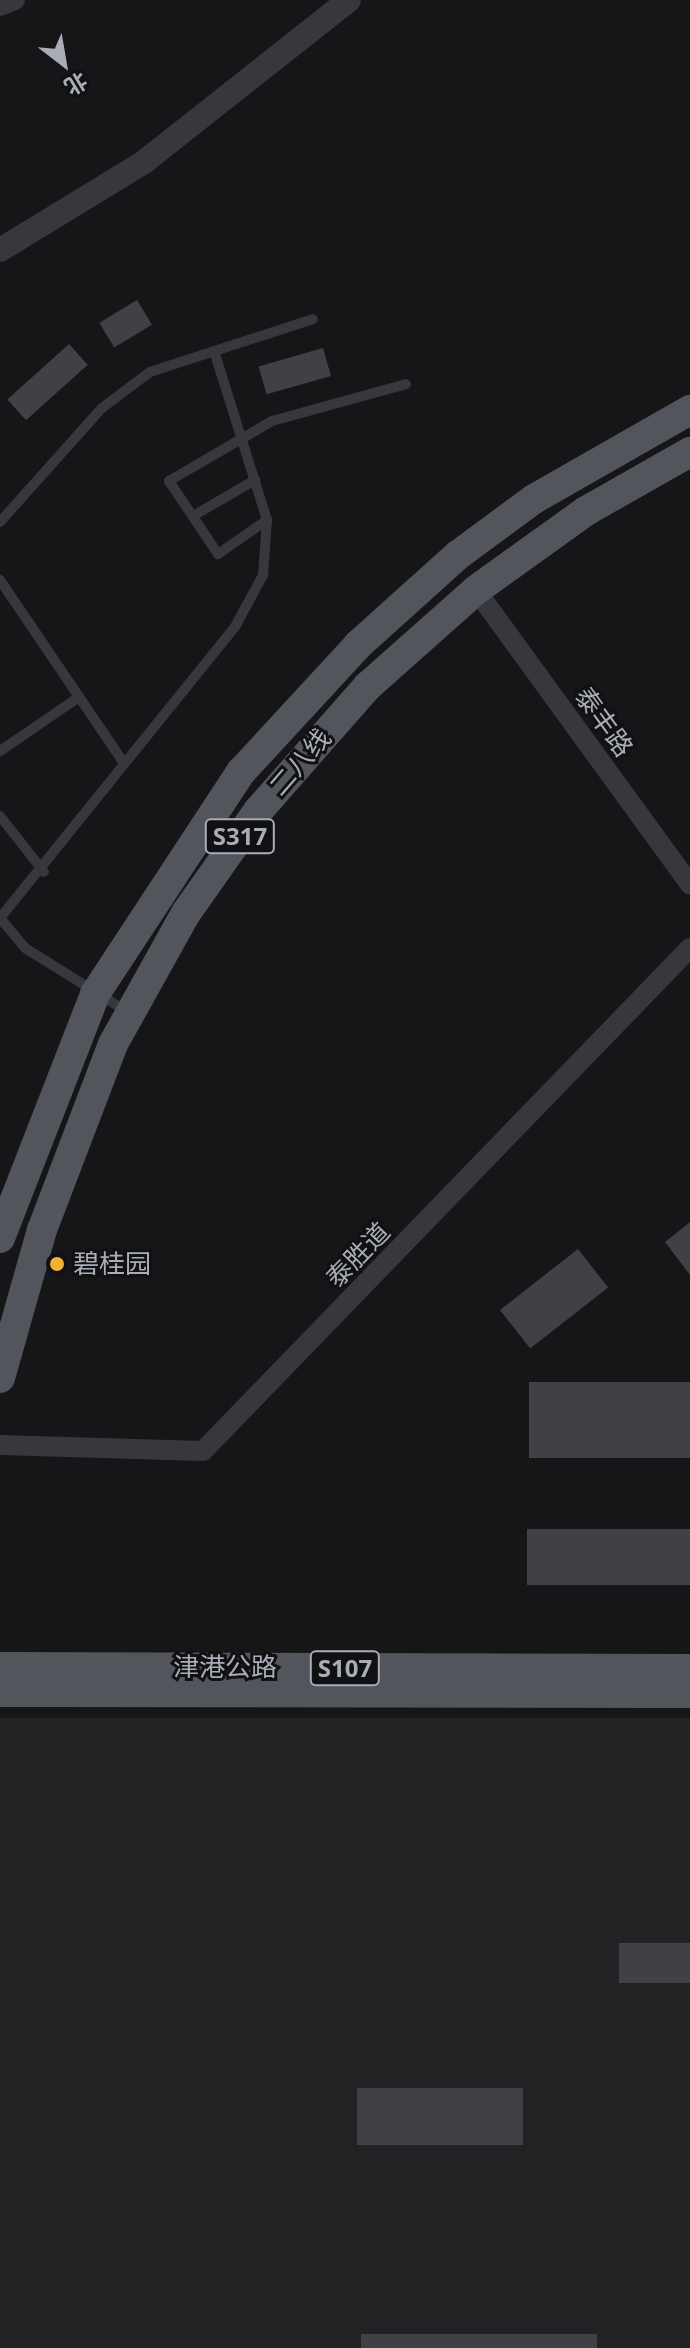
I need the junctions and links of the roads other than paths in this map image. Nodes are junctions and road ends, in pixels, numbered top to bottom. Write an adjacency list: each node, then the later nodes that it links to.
1 (15, 0): 4 (street)
2 (333, 0): 5 (street)
3 (349, 0): 6 (street)
4 (0, 6)
5 (0, 241)
6 (0, 250)
7 (313, 319): 8 (lane)
8 (214, 351): 11 (lane); 16 (lane)
9 (406, 384): 11 (lane)
10 (690, 410): 27 (main road, 二八线 / S317)
11 (242, 435): 13 (lane); 14 (lane)
12 (690, 452): 18 (main road, 二八线 / S317)
13 (255, 480): 14 (lane); 15 (lane)
14 (193, 516): 15 (lane)
15 (267, 520): 21 (lane)
16 (0, 522)
17 (0, 580): 19 (lane)
18 (476, 590): 24 (street, 泰丰路); 28 (main road, 二八线 / S317)
19 (79, 697): 20 (lane); 21 (lane)
20 (0, 751)
21 (121, 759): 23 (lane)
22 (0, 816): 23 (lane)
23 (44, 872): 25 (lane)
24 (690, 885)
25 (0, 918): 27 (lane)
26 (690, 948): 31 (street, 泰胜道)
27 (95, 994): 28 (lane); 29 (main road, 二八线 / S317)
28 (128, 1012): 30 (main road, 二八线 / S317)
29 (0, 1238)
30 (0, 1378)
31 (0, 1445)
32 (0, 1667): 33 (main road, 津港公路 / S107)
33 (690, 1669)
34 (0, 1692): 35 (main road, 津港公路 / S107)
35 (690, 1693)

